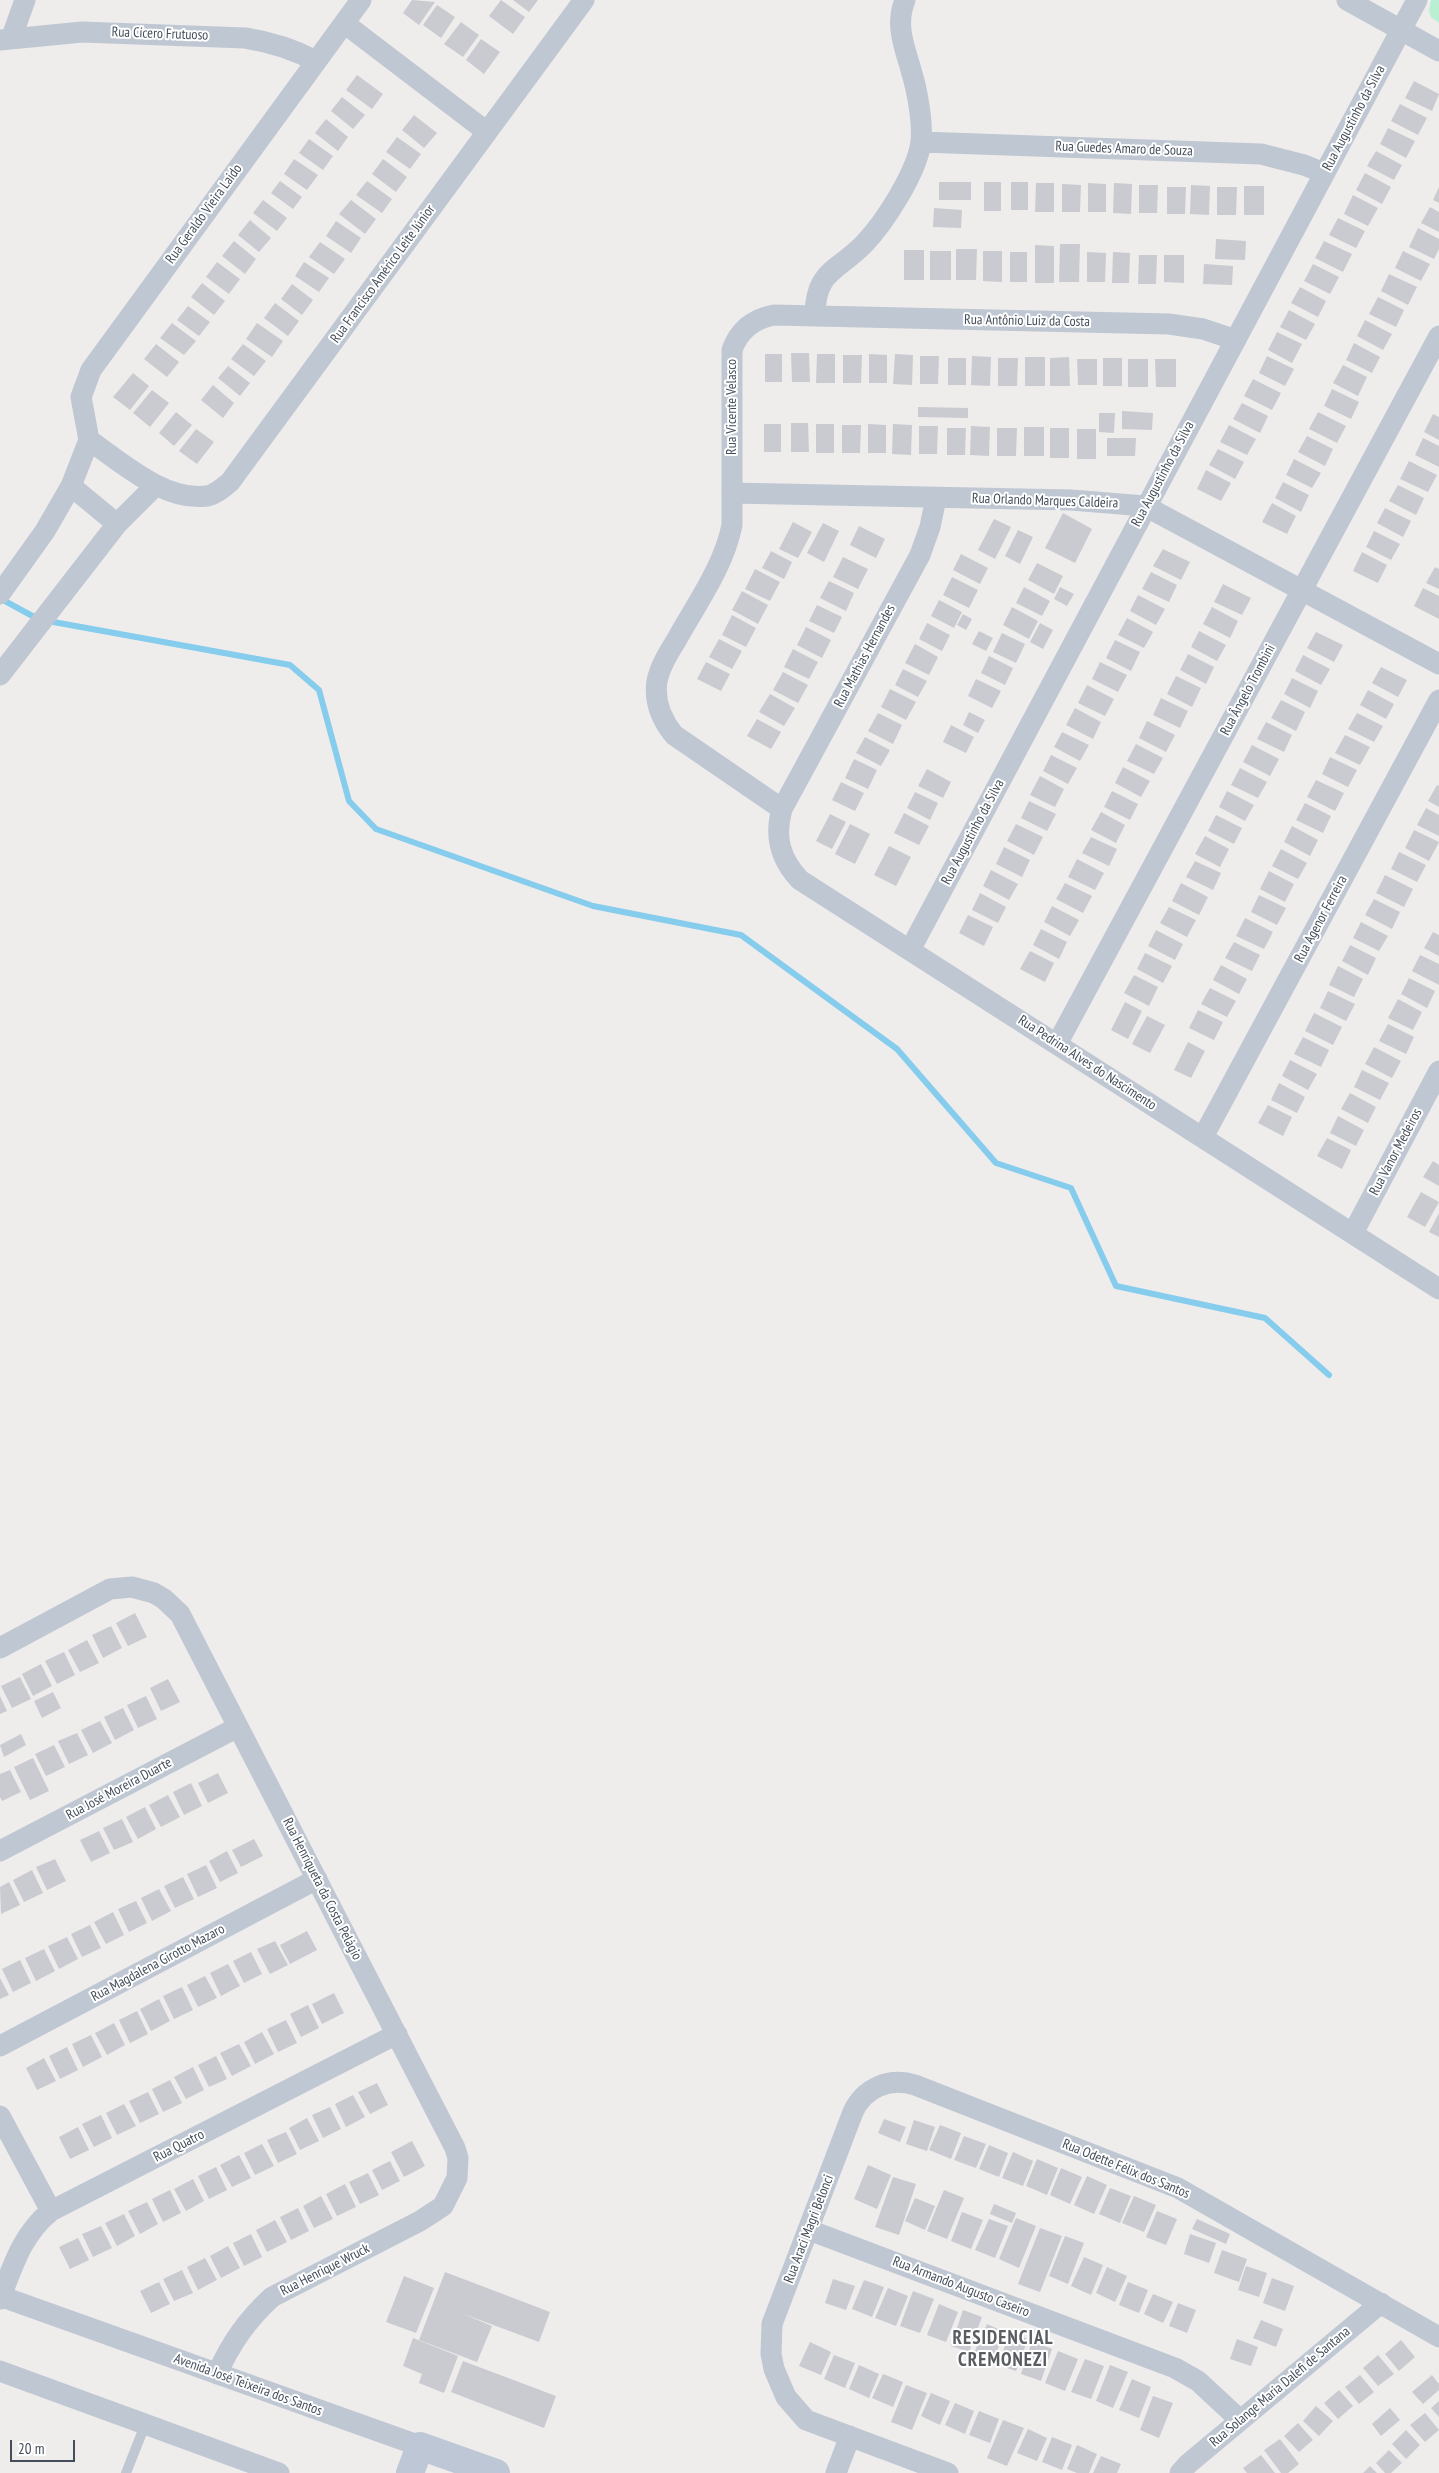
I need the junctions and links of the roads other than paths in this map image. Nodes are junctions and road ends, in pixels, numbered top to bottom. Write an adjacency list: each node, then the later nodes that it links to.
1 (24, 0): 9 (street)
2 (361, 0): 7 (street, Rua Geraldo Vieira Laido)
3 (584, 0): 12 (street, Rua Francisco Américo Leite Júnior)
4 (905, 0): 13 (street)
5 (1346, 0): 8 (street)
6 (1417, 0): 8 (street, Rua Augustinho da Silva)
7 (344, 23): 11 (street, Rua Geraldo Vieira Laido); 12 (street)
8 (1401, 30): 10 (street); 14 (street, Rua Augustinho da Silva)
9 (5, 40): 11 (street, Rua Cícero Frutuoso)
10 (1439, 51)
11 (316, 61): 18 (street, Rua Geraldo Vieira Laido)
12 (487, 132): 20 (street, Rua Francisco Américo Leite Júnior)
13 (921, 142): 14 (street, Rua Guedes Amaro de Souza); 15 (street)
14 (1324, 174): 17 (street, Rua Augustinho da Silva)
15 (815, 316): 17 (street, Rua Antônio Luiz da Costa); 21 (street, Rua Vicente Velasco)
16 (1439, 336): 25 (street, Rua Ângelo Trombini)
17 (1236, 340): 23 (street, Rua Augustinho da Silva)
18 (90, 440): 19 (street); 20 (street, Rua Francisco Américo Leite Júnior)
19 (71, 486): 24 (street); 26 (street)
20 (155, 486): 24 (street)
21 (732, 493): 22 (street, Rua Orlando Marques Caldeira); 30 (street, Rua Vicente Velasco)
22 (936, 498): 23 (street, Rua Orlando Marques Caldeira); 30 (street, Rua Mathias Hernandes)
23 (1145, 506): 25 (street, Rua Orlando Marques Caldeira); 31 (street, Rua Augustinho da Silva)
24 (117, 524): 28 (street)
25 (1302, 590): 27 (street, Rua Orlando Marques Caldeira); 32 (street, Rua Ângelo Trombini)
26 (0, 594)
27 (1439, 664)
28 (0, 675)
29 (1439, 700): 34 (street, Rua Agenor Ferreira)
30 (782, 809): 31 (street, Rua Pedrina Alves do Nascimento)
31 (910, 950): 32 (street, Rua Pedrina Alves do Nascimento)
32 (1057, 1044): 34 (street, Rua Pedrina Alves do Nascimento)
33 (1439, 1071): 35 (street, Rua Vanor Medeiros)
34 (1203, 1137): 35 (street, Rua Pedrina Alves do Nascimento)
35 (1352, 1233): 36 (street, Rua Pedrina Alves do Nascimento)
36 (1439, 1288)
37 (0, 1648): 38 (street, Rua Henriqueta da Costa Pelágio)
38 (238, 1727): 39 (street, Rua José Moreira Duarte); 40 (street, Rua Henriqueta da Costa Pelágio)
39 (0, 1851)
40 (317, 1879): 41 (street, Rua Henriqueta da Costa Pelágio); 42 (street, Rua Magdalena Girotto Mazaro)
41 (397, 2034): 45 (street, Rua Henriqueta da Costa Pelágio); 46 (street, Rua Quatro)
42 (0, 2046)
43 (878, 2086): 47 (street, Rua Araci Magri Belonci); 49 (street, Rua Odette Félix dos Santos)
44 (0, 2116): 46 (street)
45 (454, 2188): 52 (street, Rua Henrique Wruck)
46 (51, 2211): 48 (street, Rua Quatro)
47 (808, 2230): 53 (street, Rua Armando Augusto Caseiro); 55 (street, Rua Araci Magri Belonci)
48 (0, 2297): 52 (street, Avenida José Teixeira dos Santos)
49 (1381, 2303): 50 (street, Rua Odette Félix dos Santos); 53 (street, Rua Solange Maria Dalefi de Santana)
50 (1439, 2337)
51 (0, 2371): 54 (street)
52 (217, 2374): 56 (street, Avenida José Teixeira dos Santos)
53 (1240, 2420): 63 (street, Rua Solange Maria Dalefi de Santana)
54 (145, 2425): 58 (lane); 59 (street)
55 (850, 2436): 61 (street); 62 (street, Rua Araci Magri Belonci)
56 (420, 2446): 57 (street, Avenida José Teixeira dos Santos); 60 (street)
57 (479, 2470)
58 (126, 2473)
59 (279, 2473)
60 (410, 2473)
61 (836, 2473)
62 (948, 2473)
63 (1180, 2473)

